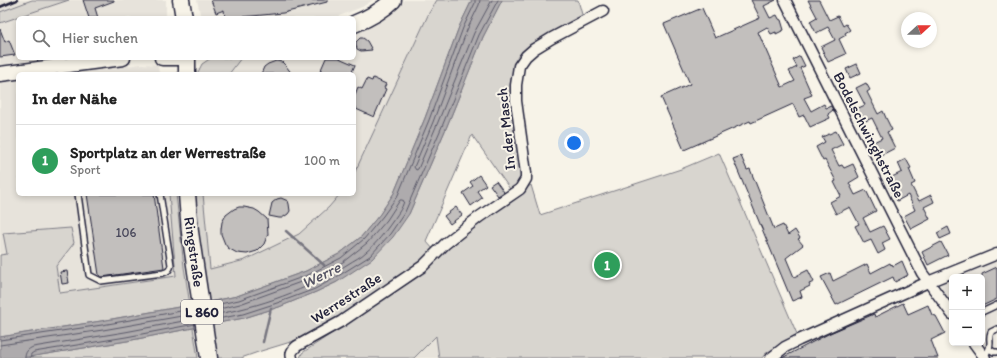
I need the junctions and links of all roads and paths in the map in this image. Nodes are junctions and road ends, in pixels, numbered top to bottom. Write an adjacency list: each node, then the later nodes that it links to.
1 (181, 0): 5 (main road)
2 (393, 0): 6 (main road)
3 (785, 0): 19 (street, Bodelschwinghstraße)
4 (603, 12): 18 (street, In der Masch)
5 (184, 16)
6 (356, 23)
7 (112, 60): 9 (street)
8 (187, 60): 11 (main road)
9 (55, 70): 10 (street)
10 (28, 72)
11 (188, 72)
12 (16, 73): 13 (street)
13 (0, 74)
14 (78, 196): 15 (lane)
15 (160, 196)
16 (187, 196): 27 (main road, Ringstraße / L 860)
17 (997, 254): 19 (street)
18 (423, 266): 28 (street, Werrestraße)
19 (928, 282): 21 (street, Bodelschwinghstraße); 29 (street)
20 (997, 305): 22 (lane)
21 (949, 310)
22 (985, 311)
23 (997, 329): 26 (lane)
24 (977, 346): 26 (street)
25 (997, 352): 26 (lane)
26 (986, 354)
27 (209, 358)
28 (292, 358)
29 (771, 358)

